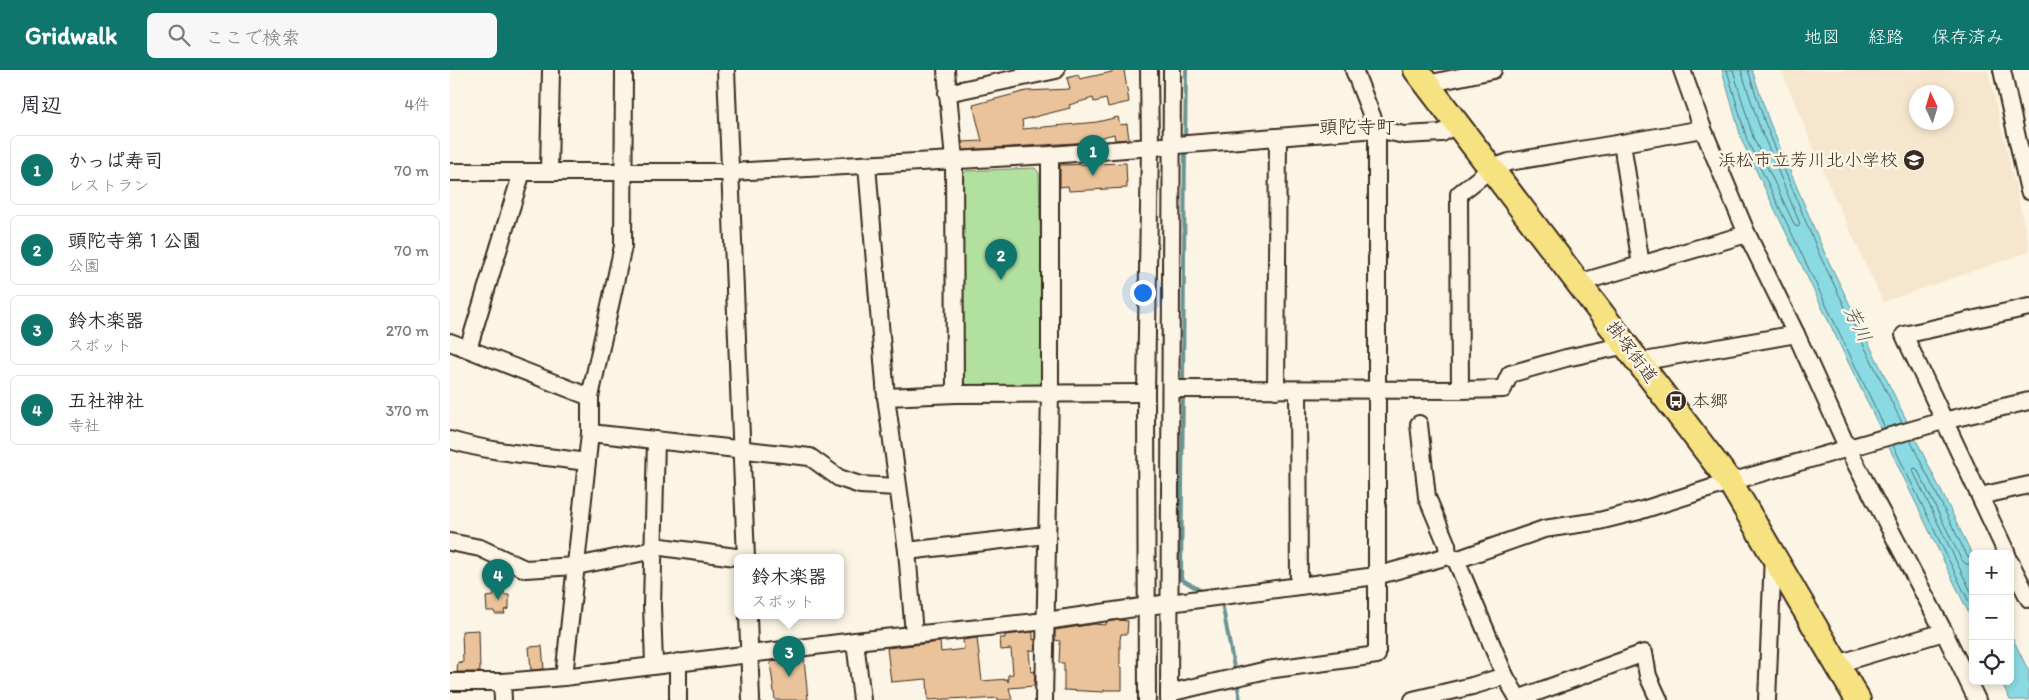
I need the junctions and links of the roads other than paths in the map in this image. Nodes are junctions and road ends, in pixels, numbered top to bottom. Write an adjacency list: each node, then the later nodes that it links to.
1 (550, 70): 29 (street)
2 (624, 70): 26 (street)
3 (726, 70): 30 (street)
4 (946, 70): 13 (street)
5 (1056, 70): 13 (street)
6 (1149, 70): 21 (street)
7 (1172, 70): 20 (street)
8 (1354, 70): 15 (street)
9 (1493, 70): 12 (street)
10 (1682, 70): 16 (street)
11 (2002, 70): 18 (street)
12 (1421, 77): 14 (highway, 掛塚街道)
13 (947, 93): 23 (street)
14 (1457, 123): 15 (street); 25 (highway, 掛塚街道)
15 (1377, 129): 17 (street); 44 (street)
16 (1703, 129): 19 (street); 32 (street)
17 (1278, 136): 20 (street); 41 (street)
18 (2024, 137): 31 (street)
19 (1622, 143): 25 (street); 33 (street)
20 (1171, 145): 21 (street); 40 (street)
21 (1150, 147): 22 (street); 46 (street)
22 (1050, 155): 23 (street); 45 (street)
23 (954, 160): 24 (street); 47 (street)
24 (867, 165): 30 (street); 49 (street)
25 (1492, 168): 34 (highway, 掛塚街道); 43 (street)
26 (624, 171): 29 (street); 30 (street); 48 (street)
27 (450, 172): 28 (street)
28 (522, 172): 29 (street); 38 (street)
29 (549, 172)
30 (730, 172): 57 (street)
31 (2029, 191)
32 (1747, 234): 33 (street); 36 (street)
33 (1641, 265): 34 (street)
34 (1578, 283): 39 (highway, 掛塚街道)
35 (2029, 308): 51 (street)
36 (1796, 334): 39 (street); 56 (street)
37 (450, 342): 38 (street)
38 (468, 349): 48 (street)
39 (1633, 354): 43 (street); 59 (highway, 掛塚街道)
40 (1170, 389): 41 (street); 77 (street)
41 (1276, 390): 42 (street)
42 (1298, 390): 44 (street); 75 (street)
43 (1460, 390): 44 (street)
44 (1377, 391): 74 (street)
45 (1050, 393): 46 (street); 47 (street); 63 (street)
46 (1146, 393): 78 (street)
47 (955, 394): 49 (street)
48 (590, 397): 53 (street)
49 (886, 397): 61 (street)
50 (2029, 401): 51 (street)
51 (1943, 421): 56 (street); 62 (street)
52 (1419, 424): 71 (street)
53 (590, 433): 55 (street); 58 (street)
54 (450, 440): 58 (street)
55 (656, 440): 57 (street); 65 (street)
56 (1854, 447): 59 (street); 81 (street)
57 (740, 449): 61 (street); 68 (street)
58 (587, 462): 72 (street)
59 (1730, 482): 69 (highway, 掛塚街道); 71 (street)
60 (2029, 485): 62 (street)
61 (897, 487): 67 (street)
62 (1980, 496): 66 (street)
63 (1046, 535): 67 (street); 80 (street)
64 (450, 542): 72 (street)
65 (654, 546): 70 (street); 72 (street); 87 (street)
66 (2005, 550)
67 (907, 551): 82 (street)
68 (744, 554)
69 (1773, 555): 86 (highway, 掛塚街道); 102 (street)
70 (734, 557)
71 (1452, 558): 74 (street); 88 (street)
72 (576, 566): 89 (street)
73 (2018, 567): 76 (street)
74 (1376, 576): 75 (street); 92 (street)
75 (1300, 586): 77 (street)
76 (2029, 599)
77 (1169, 603): 78 (street); 92 (street)
78 (1146, 606): 80 (street); 98 (street)
79 (748, 619): 84 (street)
80 (1046, 621): 82 (street); 97 (street)
81 (1944, 632): 86 (street); 104 (street)
82 (914, 634): 83 (street)
83 (854, 641): 84 (street); 96 (street)
84 (749, 654): 85 (street); 95 (street)
85 (678, 662): 87 (street); 94 (street)
86 (1837, 664): 103 (highway, 掛塚街道)
87 (654, 665): 89 (street)
88 (1504, 676): 99 (street); 100 (street)
89 (564, 677): 91 (street)
90 (450, 682): 91 (street)
91 (502, 682): 93 (street)
92 (1169, 697)
93 (503, 700)
94 (678, 700)
95 (751, 700)
96 (862, 700)
97 (1044, 700)
98 (1147, 700)
99 (1413, 700)
100 (1519, 700): 101 (street)
101 (1659, 700)
102 (1766, 700)
103 (1858, 700)
104 (1977, 700)

